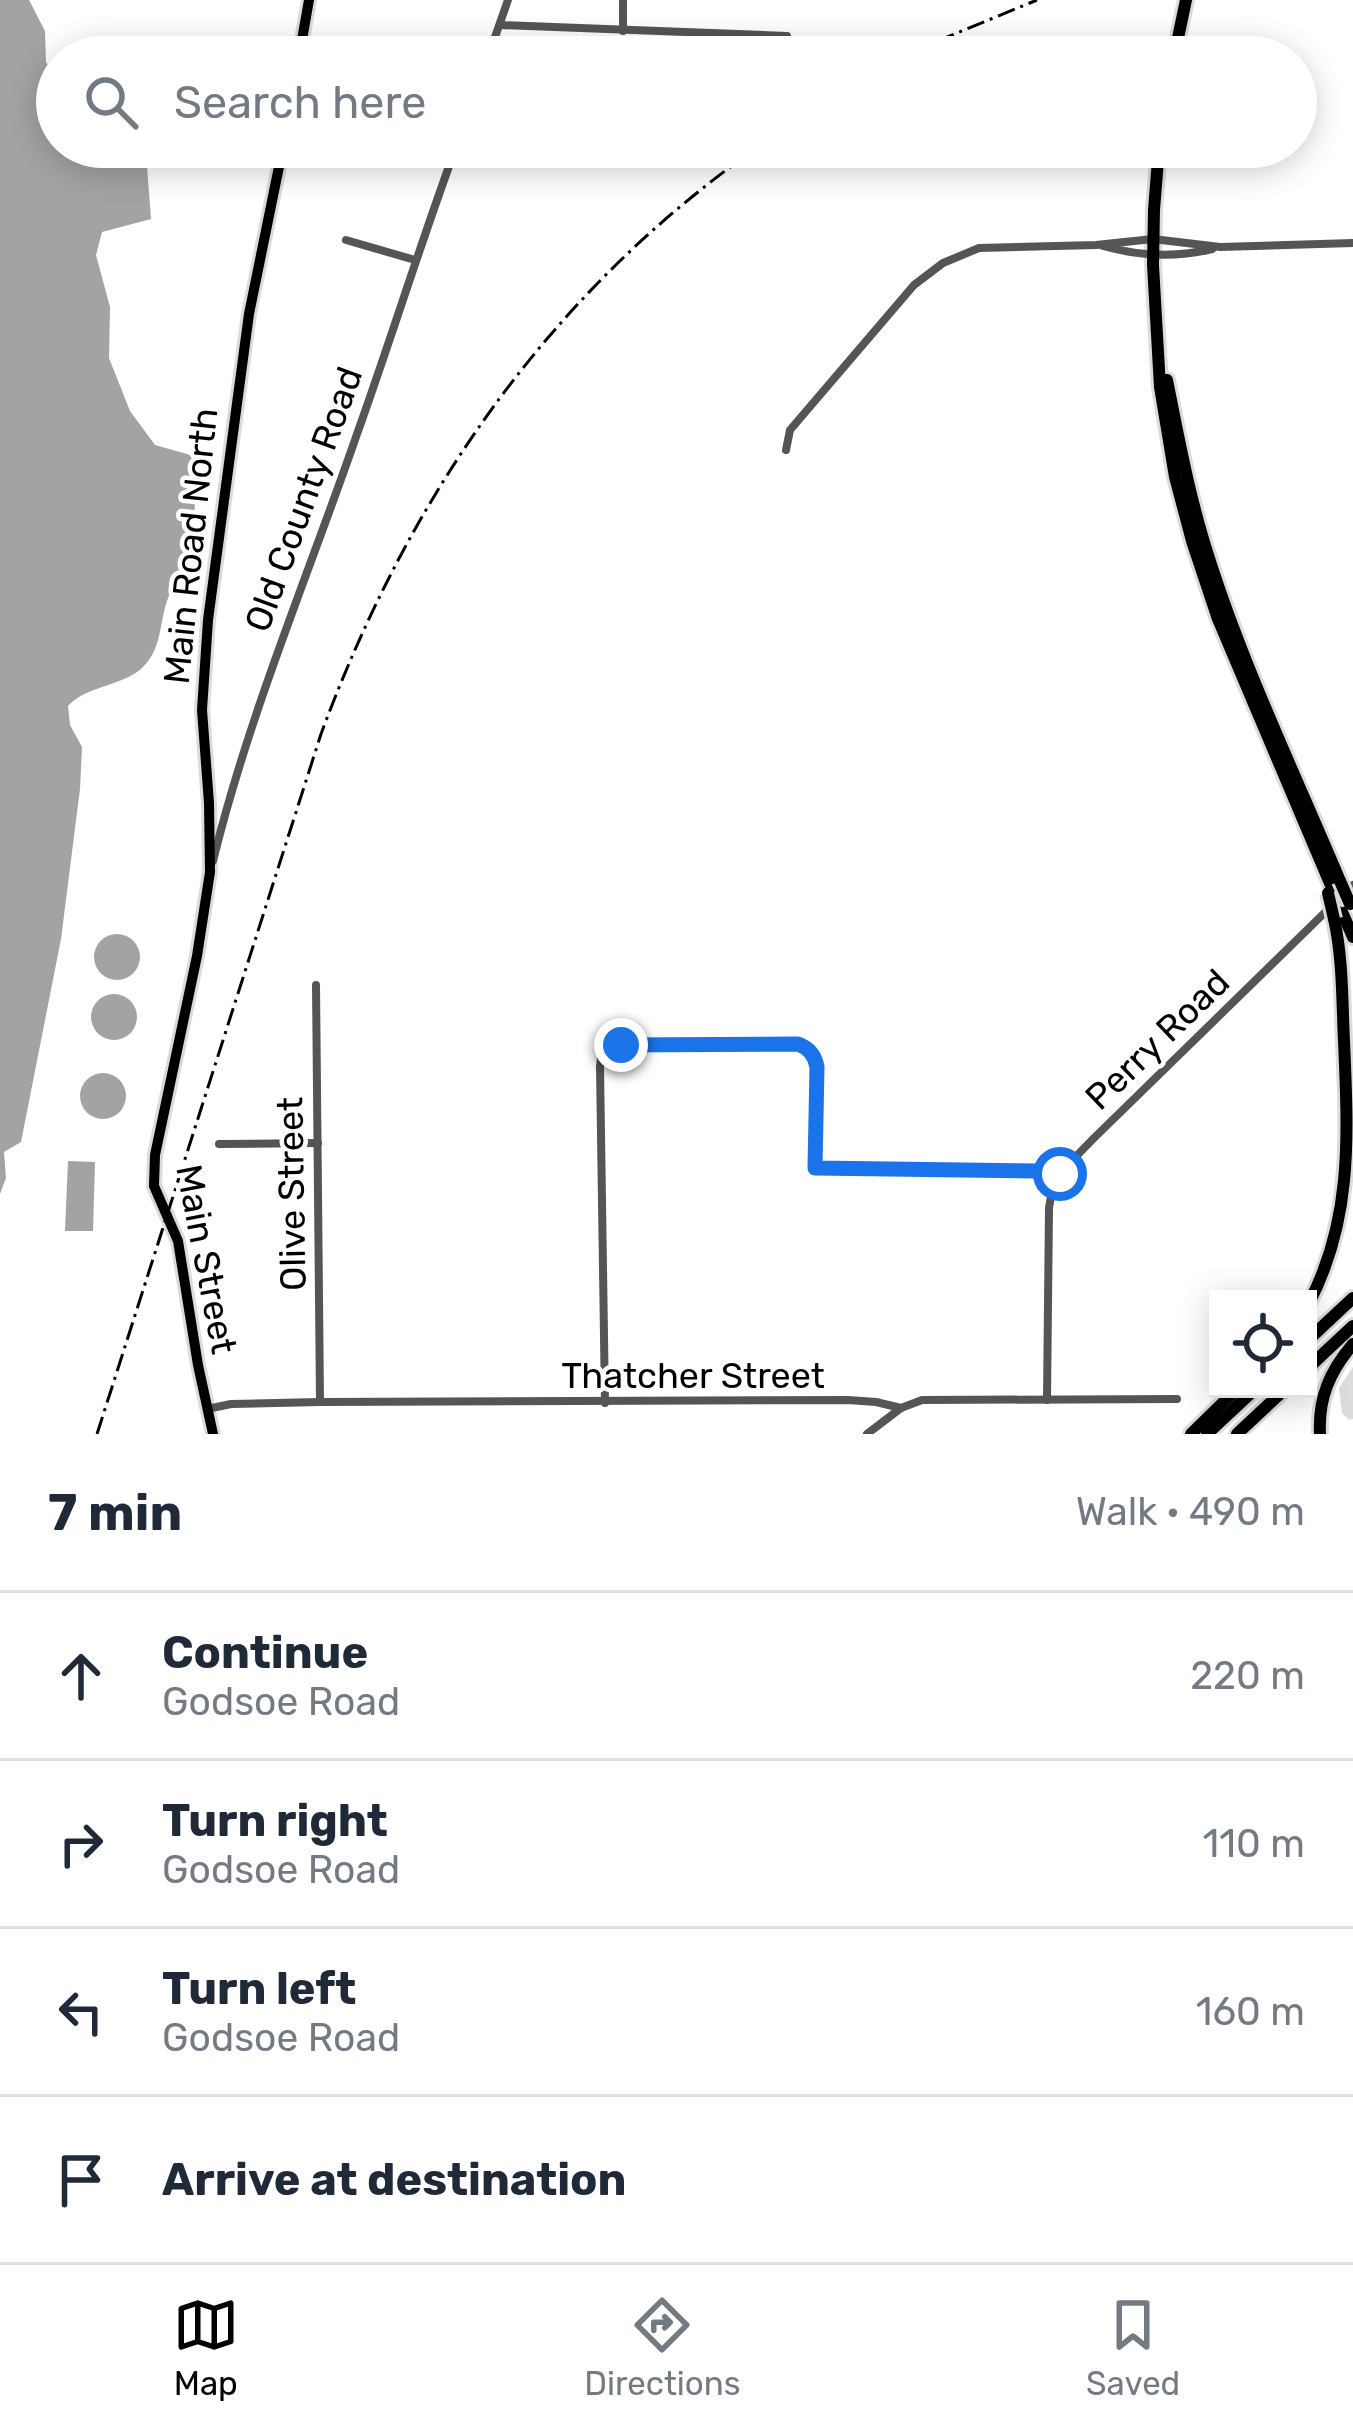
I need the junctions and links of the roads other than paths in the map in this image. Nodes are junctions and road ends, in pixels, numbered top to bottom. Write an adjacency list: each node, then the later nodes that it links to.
1 (309, 0): 7 (main road)
2 (508, 0): 5 (street)
3 (623, 0): 6 (street)
4 (1186, 0): 10 (highway)
5 (500, 25): 6 (street); 8 (street)
6 (623, 31): 9 (street)
7 (303, 36)
8 (496, 36)
9 (787, 36)
10 (1178, 36)
11 (279, 168): 23 (main road, Main Road North)
12 (448, 168): 20 (street, Old County Road)
13 (1158, 168): 14 (highway)
14 (1153, 239): 17 (street); 18 (street); 19 (highway)
15 (346, 240): 20 (street)
16 (1353, 243): 18 (street)
17 (1096, 244): 19 (street); 22 (street)
18 (1220, 247): 19 (street)
19 (1154, 255): 21 (highway)
20 (415, 260): 23 (street, Old County Road)
21 (1158, 338): 24 (highway); 24 (highway)
22 (786, 450)
23 (211, 872): 27 (main road, Main Road North)
24 (1338, 887): 25 (highway, bridge); 25 (highway, bridge); 31 (street, Perry Road)
25 (1345, 911): 26 (highway); 32 (highway)
26 (1353, 937)
27 (197, 956): 46 (main road, Main Street)
28 (316, 985): 29 (street, Olive Street)
29 (318, 1143): 30 (street); 43 (street, Olive Street)
30 (218, 1144)
31 (1057, 1179): 41 (street); 44 (street)
32 (1315, 1290)
33 (1353, 1298): 35 (highway)
34 (1353, 1326): 37 (highway)
35 (1317, 1332)
36 (1353, 1345): 52 (highway)
37 (1317, 1360)
38 (1228, 1398): 49 (highway)
39 (1246, 1398): 50 (highway)
40 (1275, 1398): 51 (highway)
41 (1047, 1400): 42 (street, Thatcher Street); 45 (street, Thatcher Street)
42 (1177, 1400)
43 (320, 1402): 44 (street, Thatcher Street); 46 (street, Thatcher Street)
44 (605, 1403): 45 (street, Thatcher Street)
45 (901, 1408): 48 (street)
46 (207, 1409): 47 (main road, Main Street)
47 (213, 1434)
48 (867, 1434)
49 (1191, 1434)
50 (1207, 1434)
51 (1237, 1434)
52 (1320, 1434)

